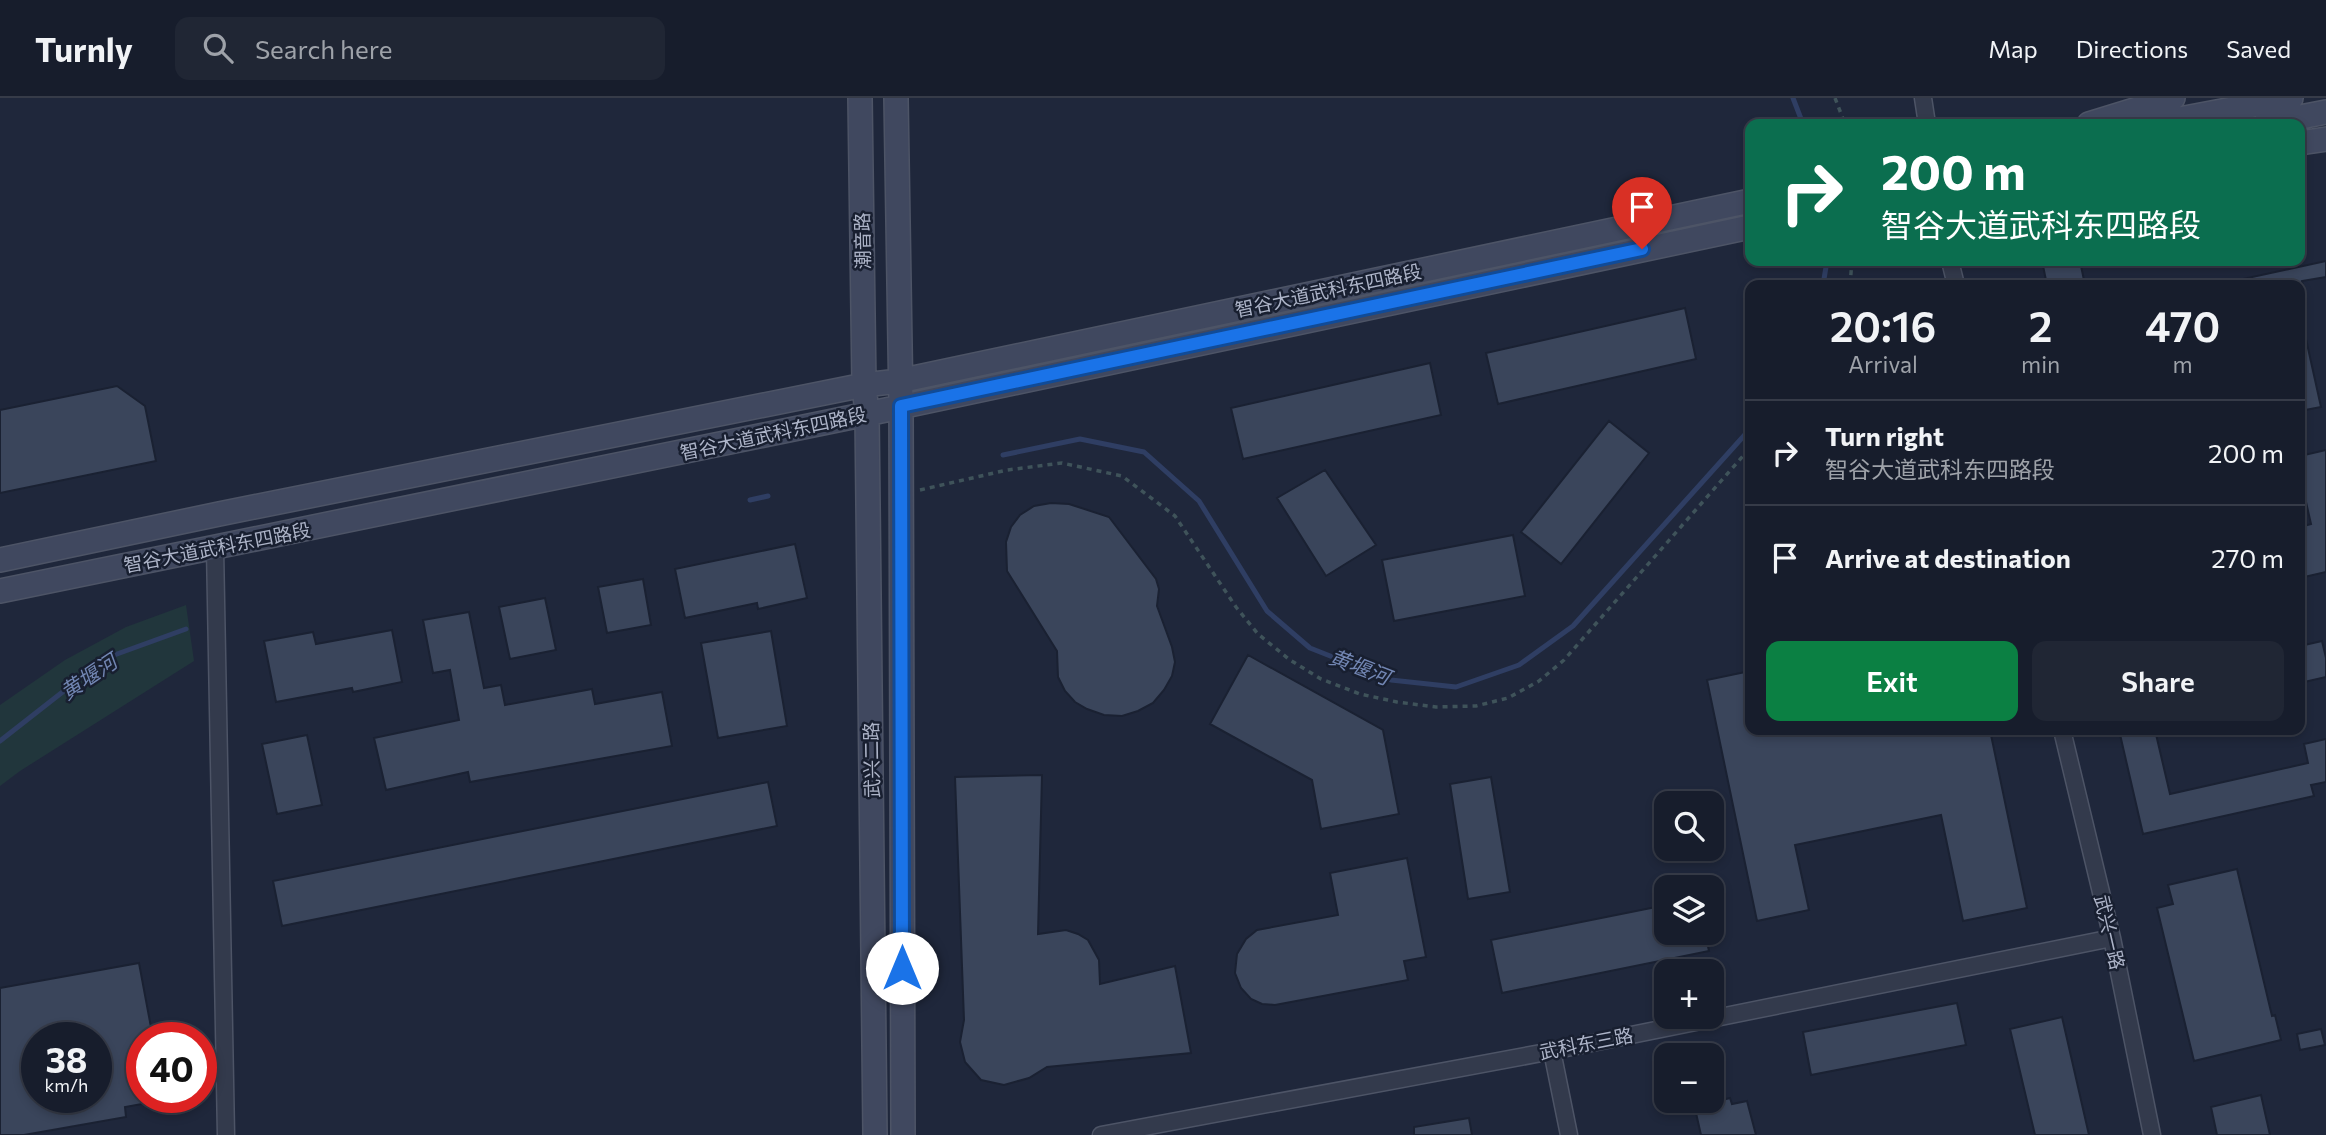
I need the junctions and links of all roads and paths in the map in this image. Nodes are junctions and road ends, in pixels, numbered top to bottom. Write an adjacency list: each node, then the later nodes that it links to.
1 (860, 98): 18 (main road, 潮音路)
2 (896, 98): 17 (main road, 潮音路)
3 (1835, 98): 8 (path)
4 (1923, 98): 9 (street)
5 (2173, 98): 10 (main road)
6 (2291, 98): 11 (main road)
7 (2326, 112): 12 (main road)
8 (1843, 119)
9 (1926, 119)
10 (2106, 119)
11 (2182, 119)
12 (2290, 119)
13 (2326, 139): 14 (main road)
14 (2305, 142)
15 (1745, 202): 17 (main road, 智谷大道武科东四路段)
16 (1745, 228): 19 (main road, 智谷大道武科东四路段)
17 (899, 381): 18 (main road, 智谷大道武科东四路段); 19 (main road, 潮音路)
18 (864, 385): 20 (main road, 武兴二路); 24 (main road, 智谷大道武科东四路段)
19 (901, 406): 20 (main road, 智谷大道武科东四路段); 22 (main road, 潮音路)
20 (867, 414): 23 (main road, 智谷大道武科东四路段); 30 (main road, 武兴二路)
21 (1745, 454): 22 (path)
22 (901, 495): 31 (main road, 潮音路)
23 (215, 548): 25 (main road, 智谷大道武科东四路段); 29 (street)
24 (0, 560)
25 (0, 591)
26 (2064, 735): 27 (street, 武兴一路)
27 (2112, 939): 28 (street, 武科东三路); 34 (street, 武兴一路)
28 (1552, 1051): 32 (street, 武科东三路); 33 (street)
29 (226, 1135)
30 (875, 1135)
31 (903, 1135)
32 (1101, 1135)
33 (1569, 1135)
34 (2151, 1135)

